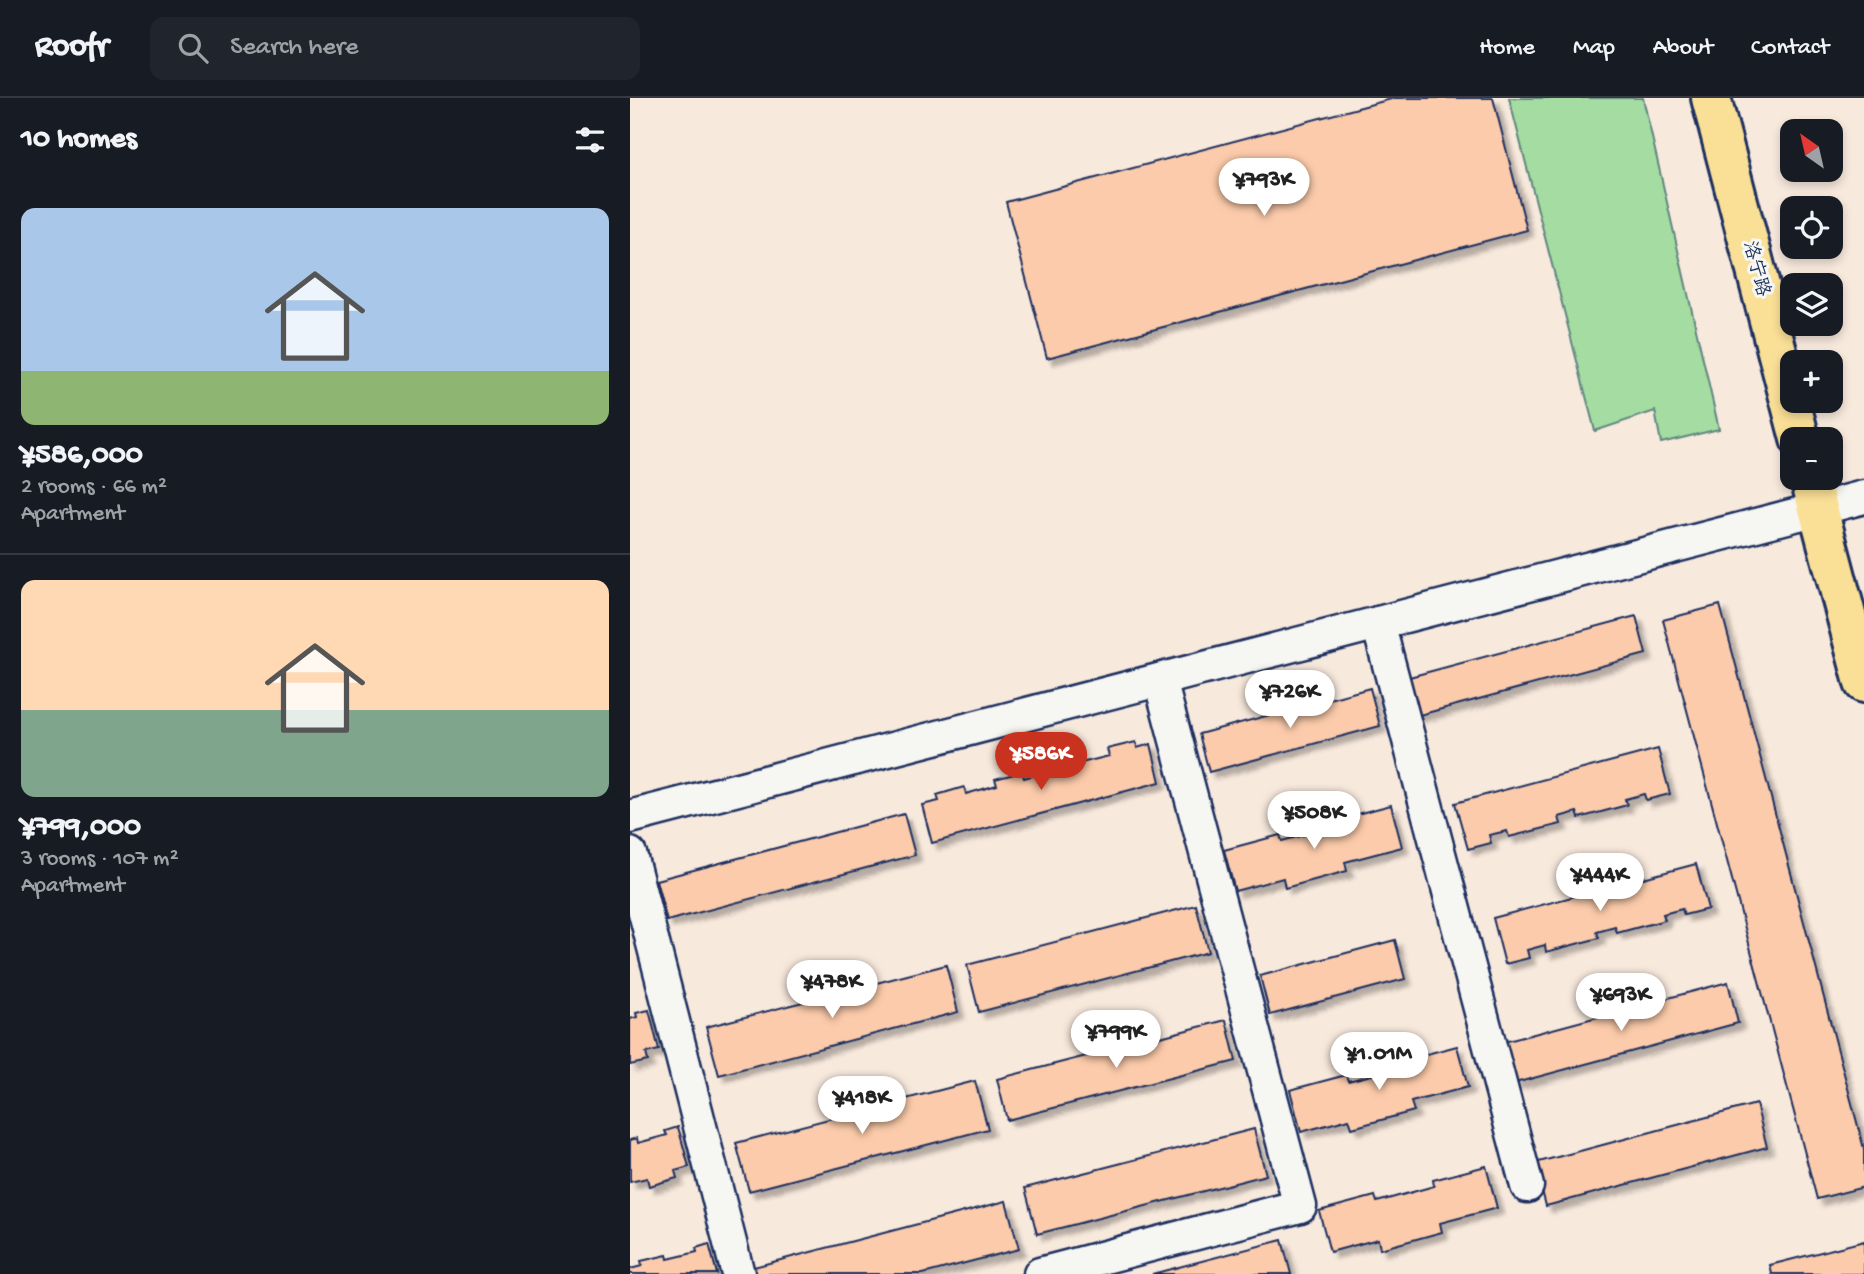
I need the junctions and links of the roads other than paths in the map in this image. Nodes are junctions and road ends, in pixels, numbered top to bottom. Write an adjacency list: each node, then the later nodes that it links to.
1 (1710, 98): 2 (main road, 洛宁路)
2 (1797, 427)
3 (1814, 493): 4 (street); 5 (street); 7 (main road)
4 (1864, 497)
5 (1378, 623): 6 (street); 10 (street)
6 (1160, 680): 8 (street); 12 (street)
7 (1864, 683)
8 (630, 817)
9 (630, 854): 11 (street)
10 (1527, 1186)
11 (738, 1274)
12 (1040, 1274)

